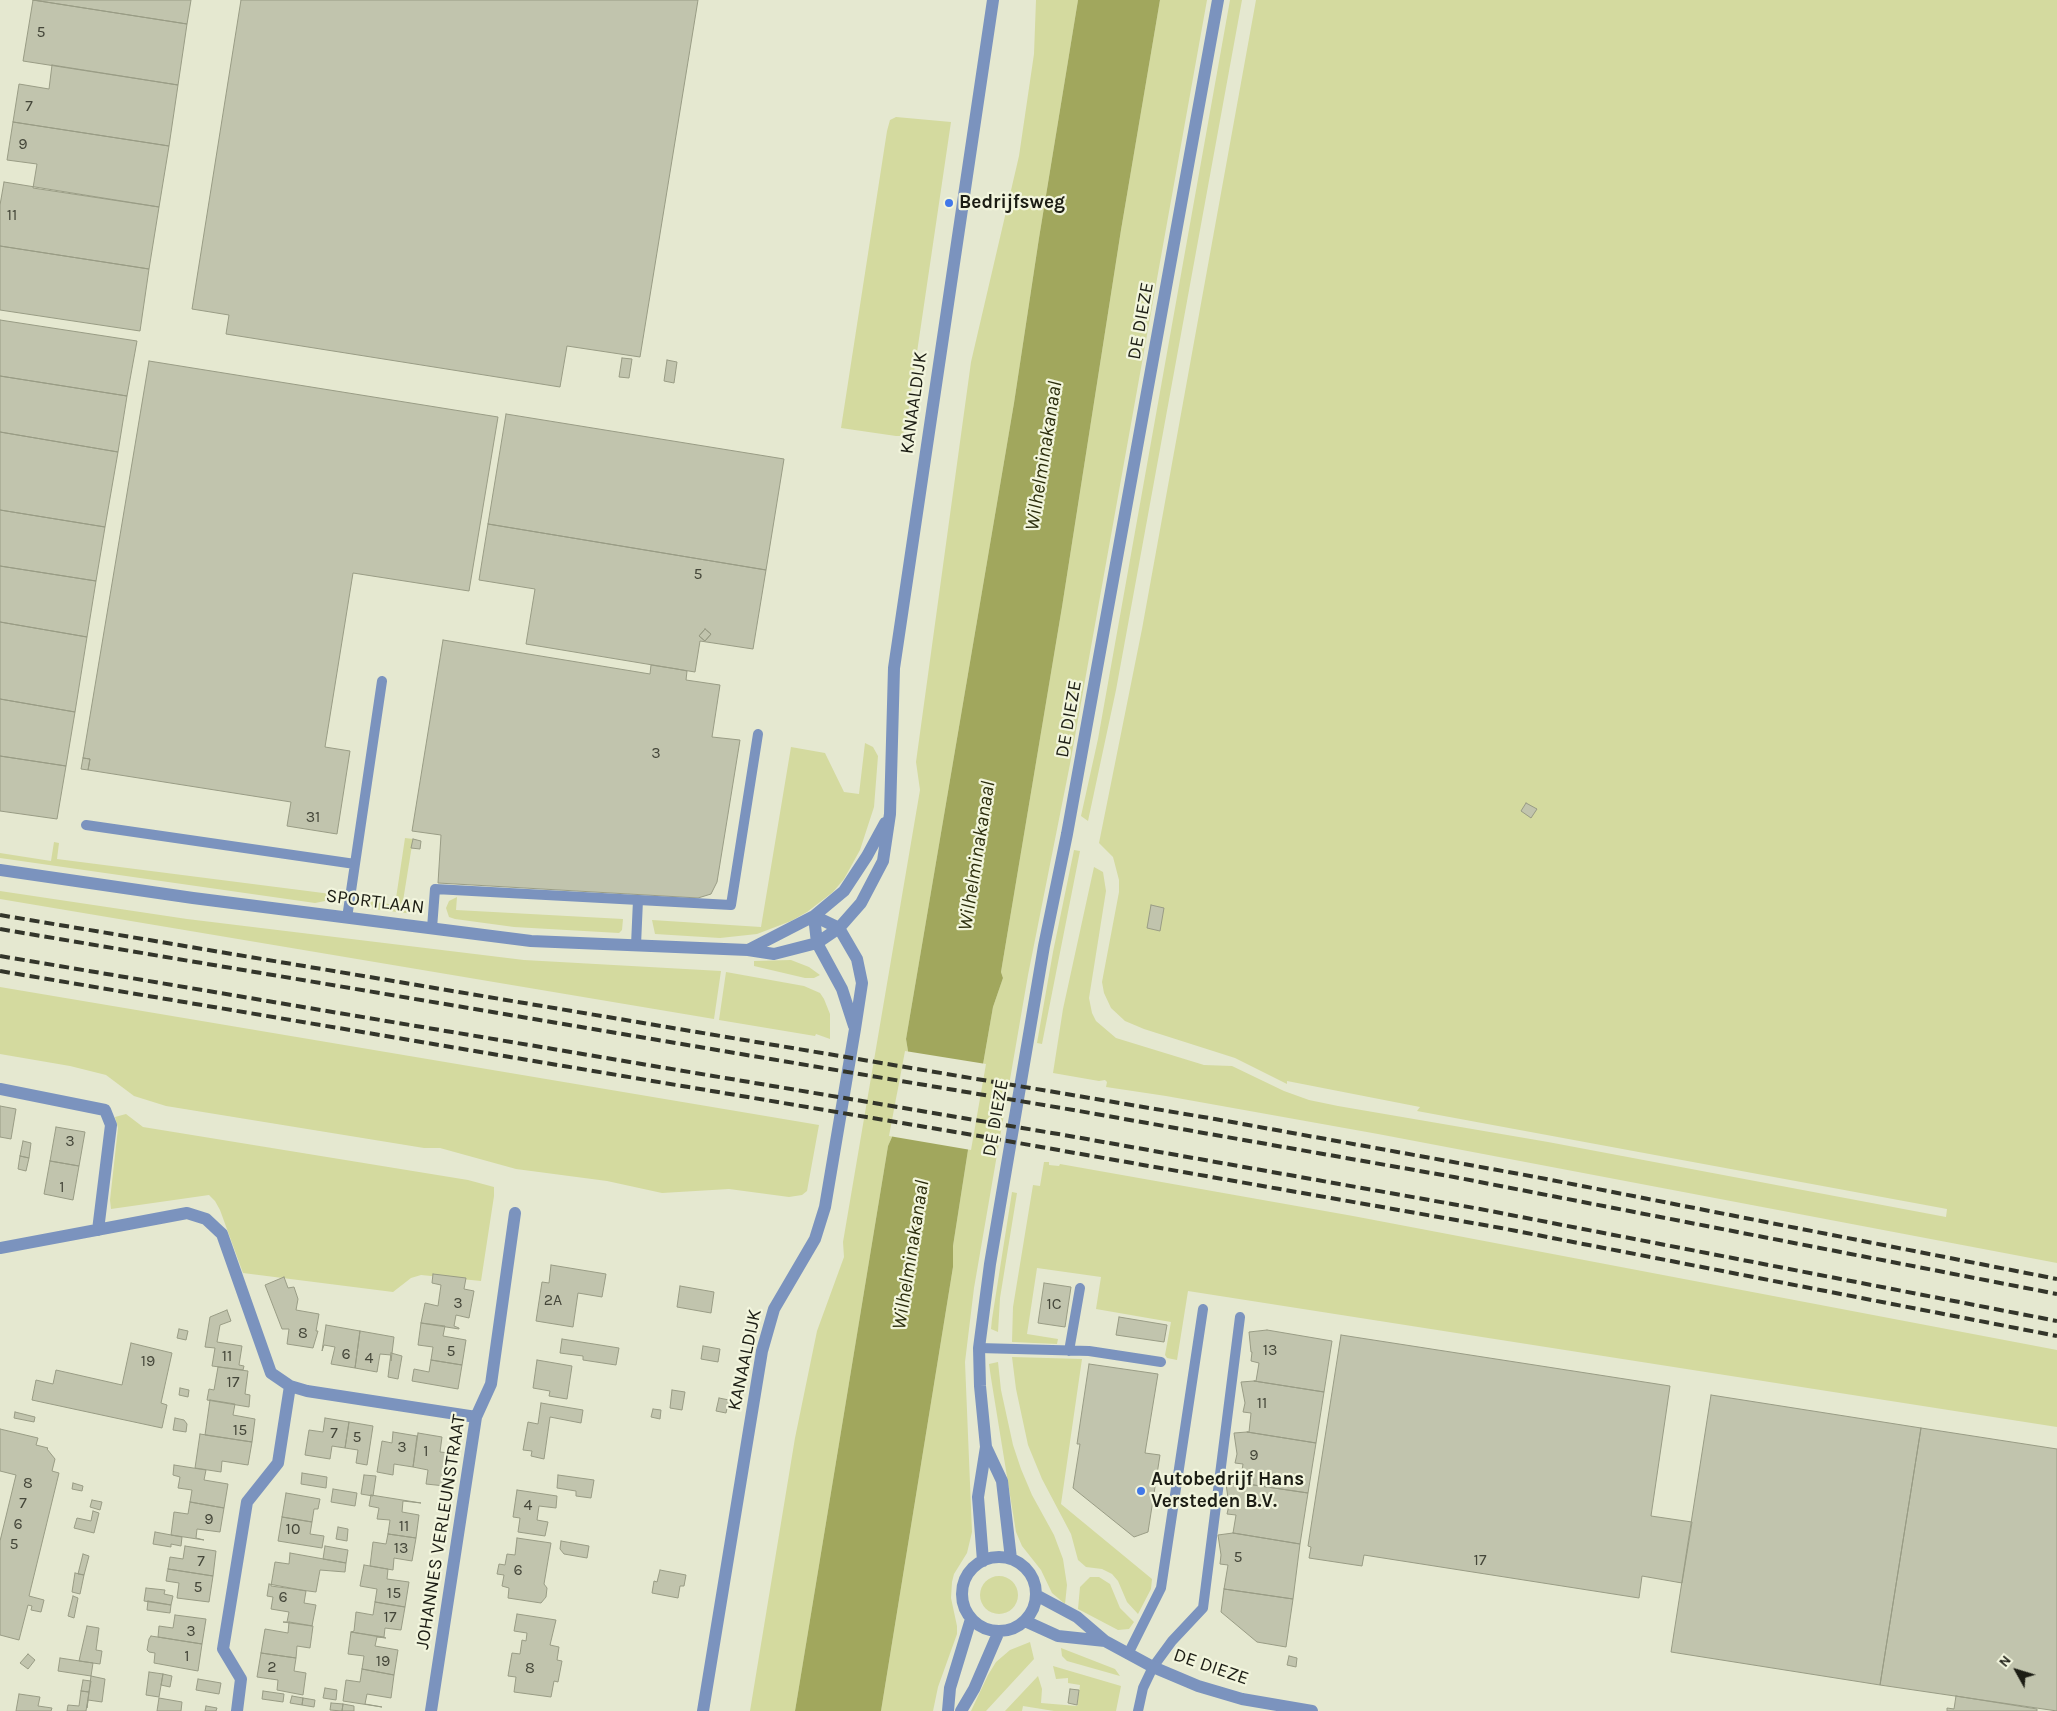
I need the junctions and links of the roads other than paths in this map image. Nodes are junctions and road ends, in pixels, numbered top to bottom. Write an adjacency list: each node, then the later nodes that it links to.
1 (993, 0): 5 (street, KANAALDIJK)
2 (1218, 0): 25 (street, DE DIEZE)
3 (382, 681): 7 (lane)
4 (758, 734): 9 (lane)
5 (890, 814): 10 (street, KANAALDIJK); 13 (street, KANAALDIJK)
6 (86, 825): 7 (lane)
7 (355, 864): 11 (lane)
8 (0, 870): 11 (street, SPORTLAAN)
9 (638, 900): 12 (lane); 15 (lane)
10 (814, 916): 13 (street); 14 (street, KANAALDIJK); 16 (street, SPORTLAAN)
11 (347, 918): 12 (street, SPORTLAAN)
12 (432, 928): 15 (street, SPORTLAAN)
13 (839, 928): 14 (street, KANAALDIJK); 17 (street, KANAALDIJK)
14 (817, 943): 16 (street, SPORTLAAN); 17 (street, KANAALDIJK)
15 (636, 945): 16 (street, SPORTLAAN)
16 (748, 950)
17 (855, 1029): 42 (street, KANAALDIJK)
18 (0, 1089): 20 (street)
19 (515, 1213): 29 (street, JOHANNES VERLEUNSTRAAT)
20 (98, 1230): 21 (street); 28 (street)
21 (0, 1248)
22 (1080, 1288): 26 (lane)
23 (1203, 1309): 38 (lane)
24 (1240, 1317): 39 (lane)
25 (978, 1348): 26 (lane); 30 (street, DE DIEZE)
26 (1069, 1351): 27 (lane)
27 (1161, 1362)
28 (290, 1386): 29 (street); 40 (street)
29 (476, 1417): 41 (street, JOHANNES VERLEUNSTRAAT)
30 (986, 1447): 31 (street, DE DIEZE); 32 (street, DE DIEZE)
31 (1011, 1559): 32 (street); 33 (street)
32 (983, 1560): 34 (street)
33 (1036, 1595): 35 (street); 37 (street, DE DIEZE)
34 (971, 1619): 36 (street); 43 (street)
35 (1024, 1621): 36 (street); 37 (street, DE DIEZE)
36 (999, 1631): 44 (street)
37 (1105, 1641): 38 (street, DE DIEZE)
38 (1128, 1654): 39 (street, DE DIEZE)
39 (1153, 1667): 45 (lane); 46 (street, DE DIEZE)
40 (237, 1711)
41 (431, 1711)
42 (704, 1711)
43 (948, 1711)
44 (961, 1711)
45 (1138, 1711)
46 (1312, 1711)

